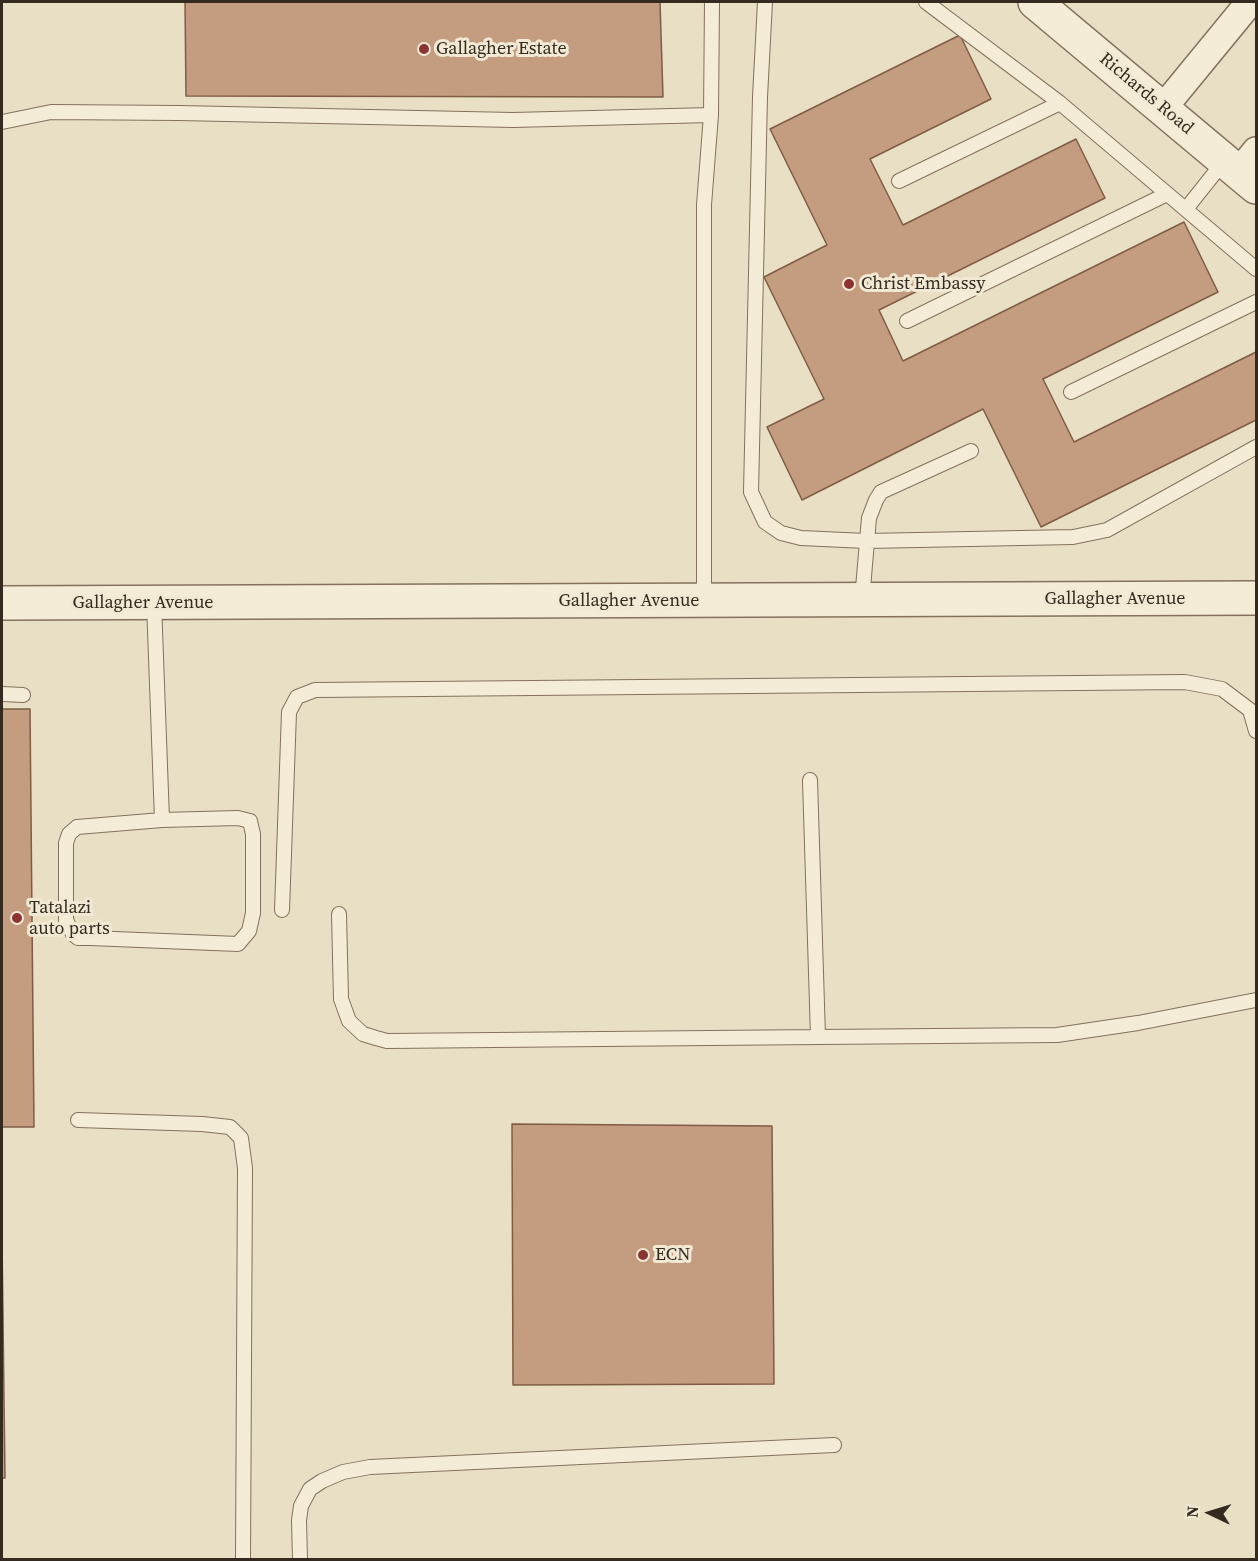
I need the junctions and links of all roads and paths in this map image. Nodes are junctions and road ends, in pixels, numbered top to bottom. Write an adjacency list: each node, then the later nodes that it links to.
1 (712, 2): 8 (lane)
2 (765, 2): 20 (lane)
3 (926, 2): 6 (lane)
4 (1035, 2): 7 (street, Richards Road)
5 (1250, 2): 7 (street)
6 (1060, 103): 11 (lane); 12 (lane)
7 (1163, 108): 10 (street, Richards Road)
8 (711, 115): 9 (lane); 23 (lane)
9 (2, 122)
10 (1244, 167): 13 (lane)
11 (899, 181)
12 (1167, 194): 13 (lane); 16 (lane)
13 (1186, 209): 14 (lane)
14 (1257, 269)
15 (1257, 302): 17 (lane)
16 (907, 321)
17 (1071, 392)
18 (1257, 447): 20 (lane)
19 (971, 451): 20 (lane)
20 (866, 541): 22 (lane)
21 (1257, 598): 22 (street, Gallagher Avenue)
22 (862, 600): 23 (street, Gallagher Avenue)
23 (704, 601): 25 (street, Gallagher Avenue)
24 (2, 603): 25 (street, Gallagher Avenue)
25 (154, 603): 30 (lane)
26 (2, 694): 27 (lane)
27 (23, 694)
28 (1257, 731): 31 (lane)
29 (810, 780): 34 (lane)
30 (162, 820): 30 (lane)
31 (282, 910)
32 (339, 914): 34 (lane)
33 (1257, 1000): 34 (lane)
34 (818, 1037)
35 (78, 1120): 37 (lane)
36 (834, 1445): 38 (lane)
37 (243, 1560)
38 (300, 1560)

